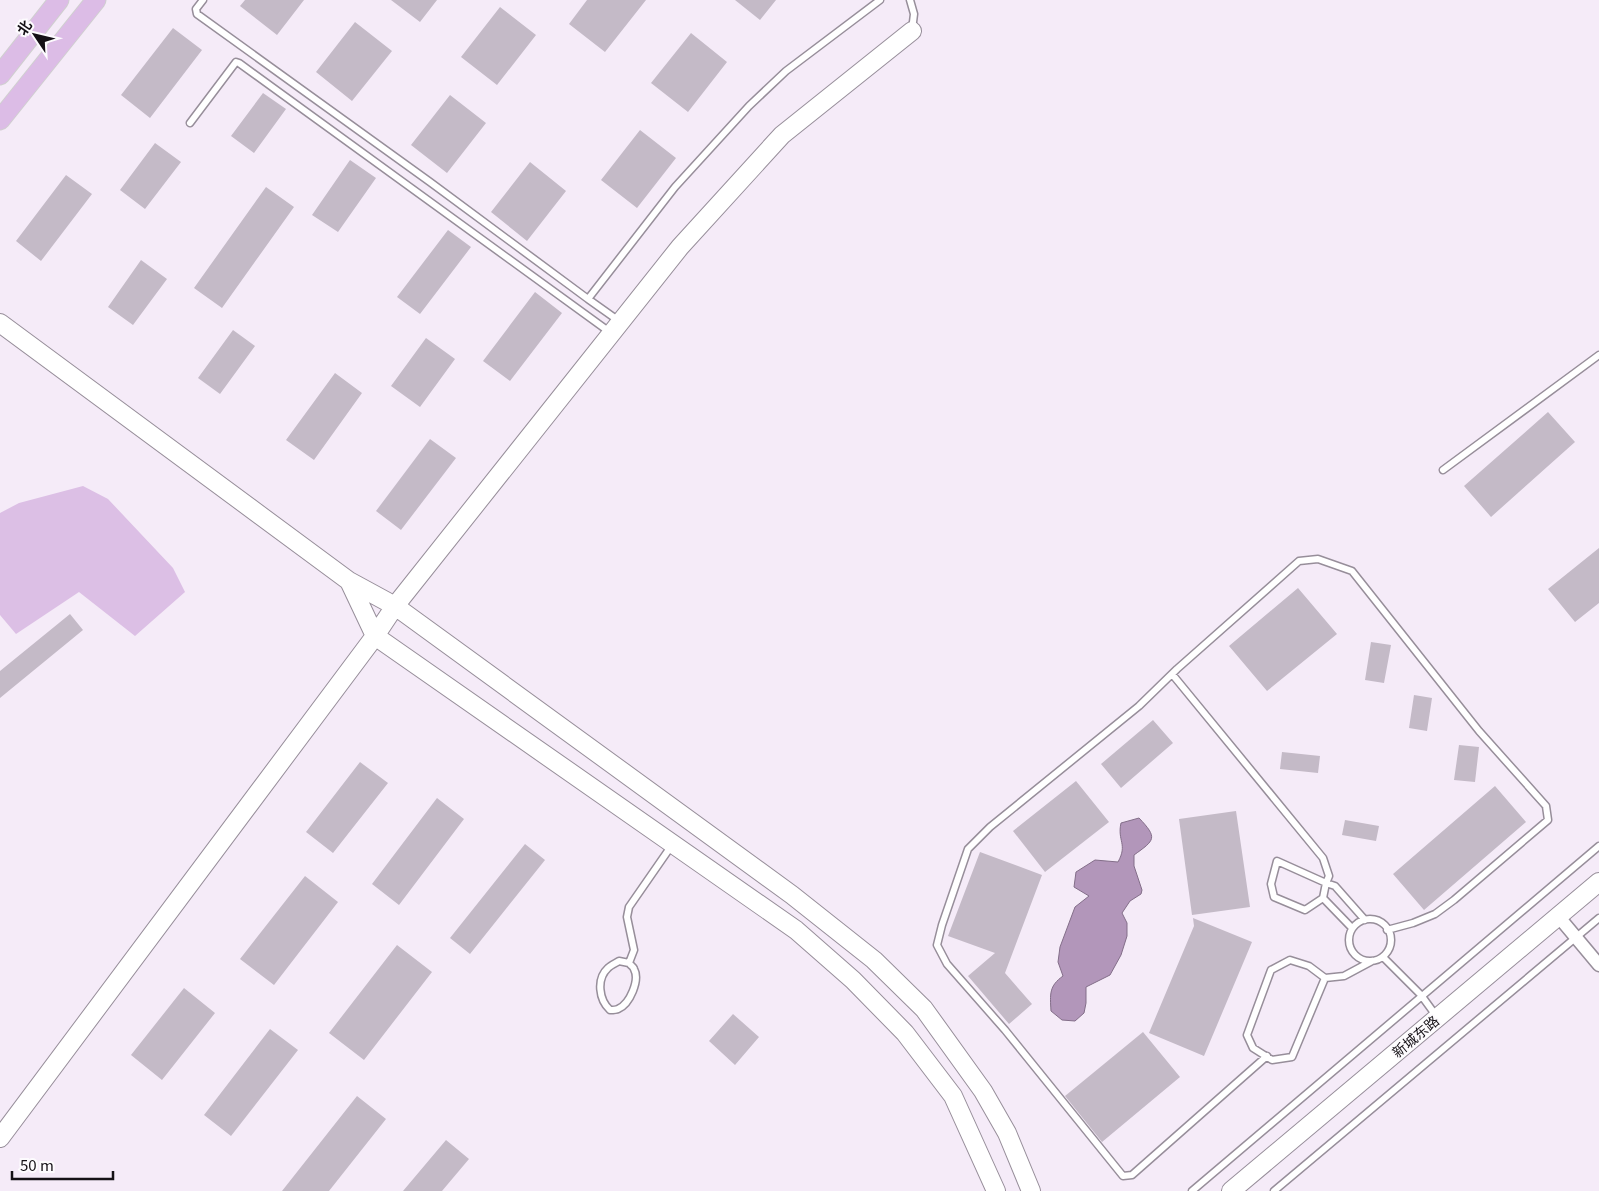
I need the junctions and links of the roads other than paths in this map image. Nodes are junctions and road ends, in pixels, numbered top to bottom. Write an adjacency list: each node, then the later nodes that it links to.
1 (59, 0): 7 (main road)
2 (96, 0): 8 (main road)
3 (203, 0): 10 (lane)
4 (880, 0): 10 (lane)
5 (910, 0): 6 (lane)
6 (912, 31): 12 (main road)
7 (0, 75)
8 (0, 120)
9 (190, 123): 12 (lane)
10 (588, 299): 12 (lane)
11 (0, 323): 15 (main road)
12 (616, 328): 16 (main road)
13 (1599, 355): 14 (lane)
14 (1443, 470)
15 (349, 581): 16 (main road); 17 (main road)
16 (395, 606): 17 (main road); 40 (main road)
17 (375, 636): 19 (main road); 38 (main road)
18 (1172, 674): 22 (lane); 28 (lane); 37 (lane)
19 (673, 844): 32 (lane); 39 (main road)
20 (1599, 846): 35 (lane)
21 (1599, 882): 24 (main road, 新城东路)
22 (1326, 883): 23 (lane); 23 (lane); 26 (lane)
23 (1323, 898): 27 (lane)
24 (1558, 916): 29 (street); 36 (main road, 新城东路)
25 (1599, 918): 29 (lane)
26 (1365, 920): 27 (lane); 28 (lane)
27 (1352, 928): 31 (lane)
28 (1387, 930): 30 (lane)
29 (1575, 937): 33 (street); 43 (lane)
30 (1383, 957): 31 (lane); 35 (lane)
31 (1372, 961): 34 (lane)
32 (628, 963): 32 (lane)
33 (1599, 965)
34 (1325, 978): 37 (lane); 37 (lane)
35 (1421, 995): 36 (lane); 41 (lane)
36 (1438, 1017): 42 (main road, 新城东路)
37 (1267, 1056)
38 (0, 1138)
39 (996, 1191)
40 (1031, 1191)
41 (1192, 1191)
42 (1231, 1191)
43 (1274, 1191)

